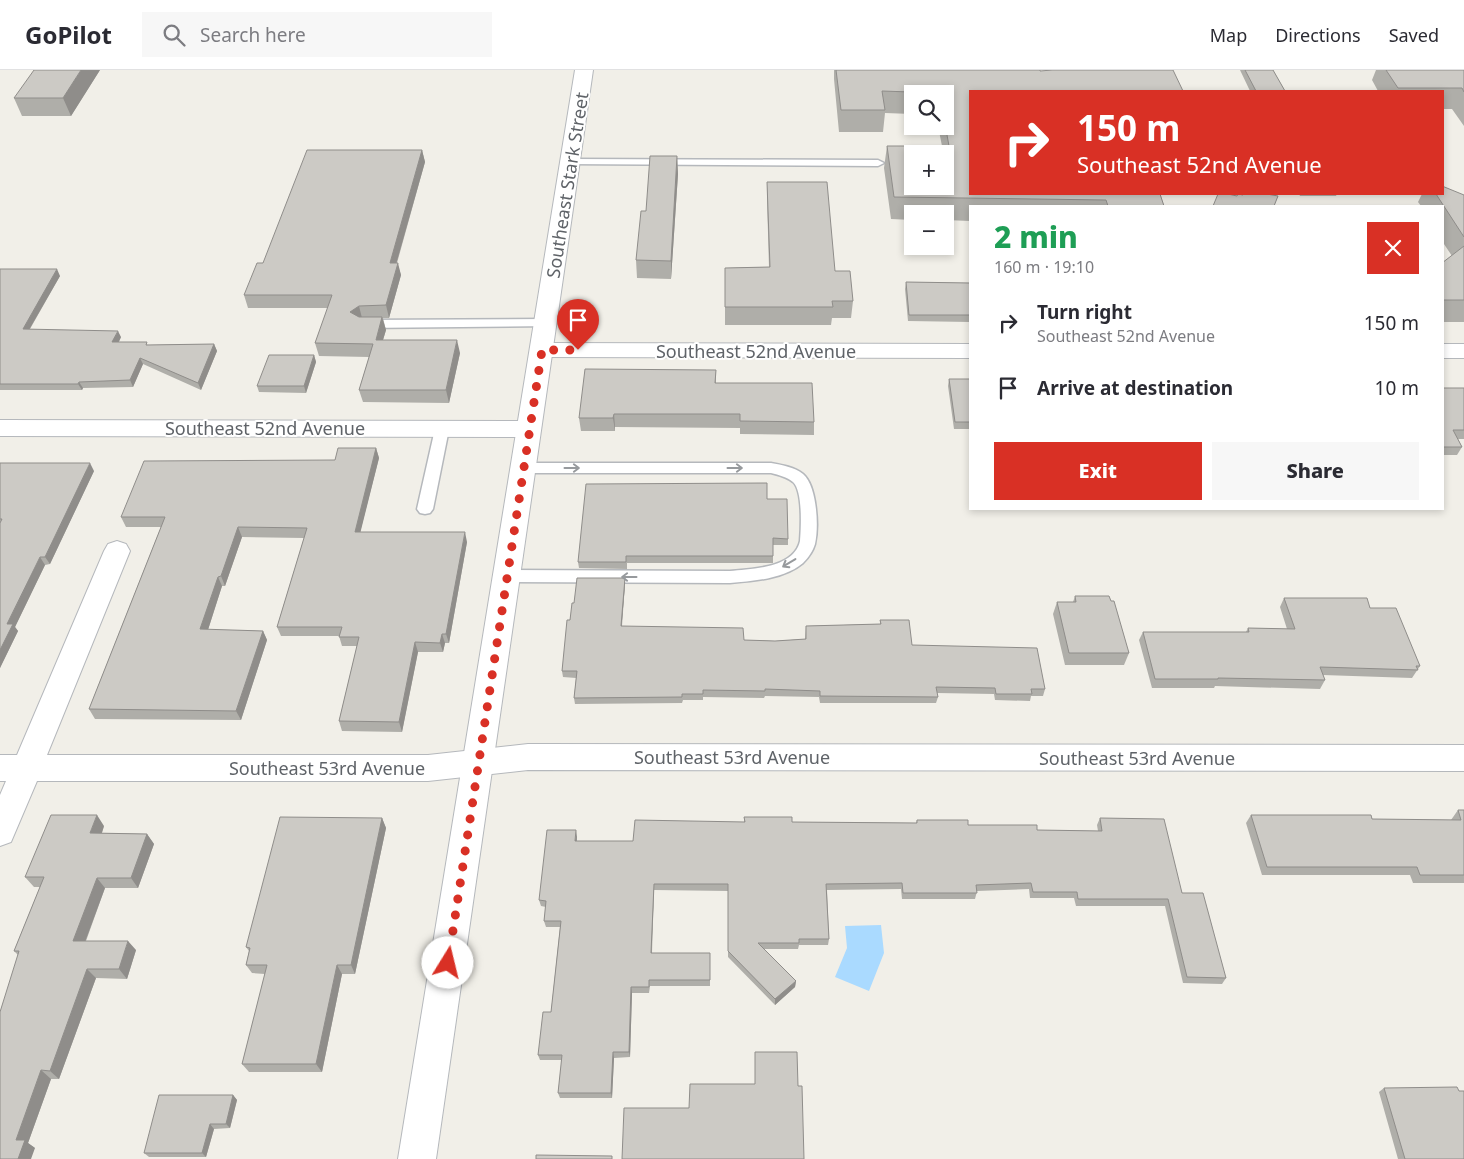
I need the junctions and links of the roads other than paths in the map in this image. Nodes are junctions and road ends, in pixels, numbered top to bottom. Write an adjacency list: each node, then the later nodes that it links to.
1 (584, 70): 2 (street, Southeast Stark Street)
2 (570, 162): 3 (lane); 4 (street, Southeast Stark Street)
3 (878, 162)
4 (546, 323): 5 (lane); 6 (street, Southeast Stark Street)
5 (362, 324)
6 (542, 350): 7 (street, Southeast 52nd Avenue); 12 (street, Southeast Stark Street)
7 (969, 351)
8 (1444, 351): 9 (street)
9 (1464, 352)
10 (0, 428): 11 (street, Southeast 52nd Avenue)
11 (442, 429): 12 (street, Southeast 52nd Avenue); 14 (lane)
12 (529, 429): 13 (street, Southeast Stark Street)
13 (524, 468): 16 (street, Southeast Stark Street); 16 (lane, one-way to 16)
14 (425, 510)
15 (117, 551): 19 (street)
16 (507, 576): 18 (street, Southeast Stark Street)
17 (1464, 758): 18 (street, Southeast 53rd Avenue)
18 (478, 763): 19 (street, Southeast 53rd Avenue); 21 (street, Southeast Stark Street)
19 (13, 768): 20 (street)
20 (0, 832)
21 (418, 1159)

